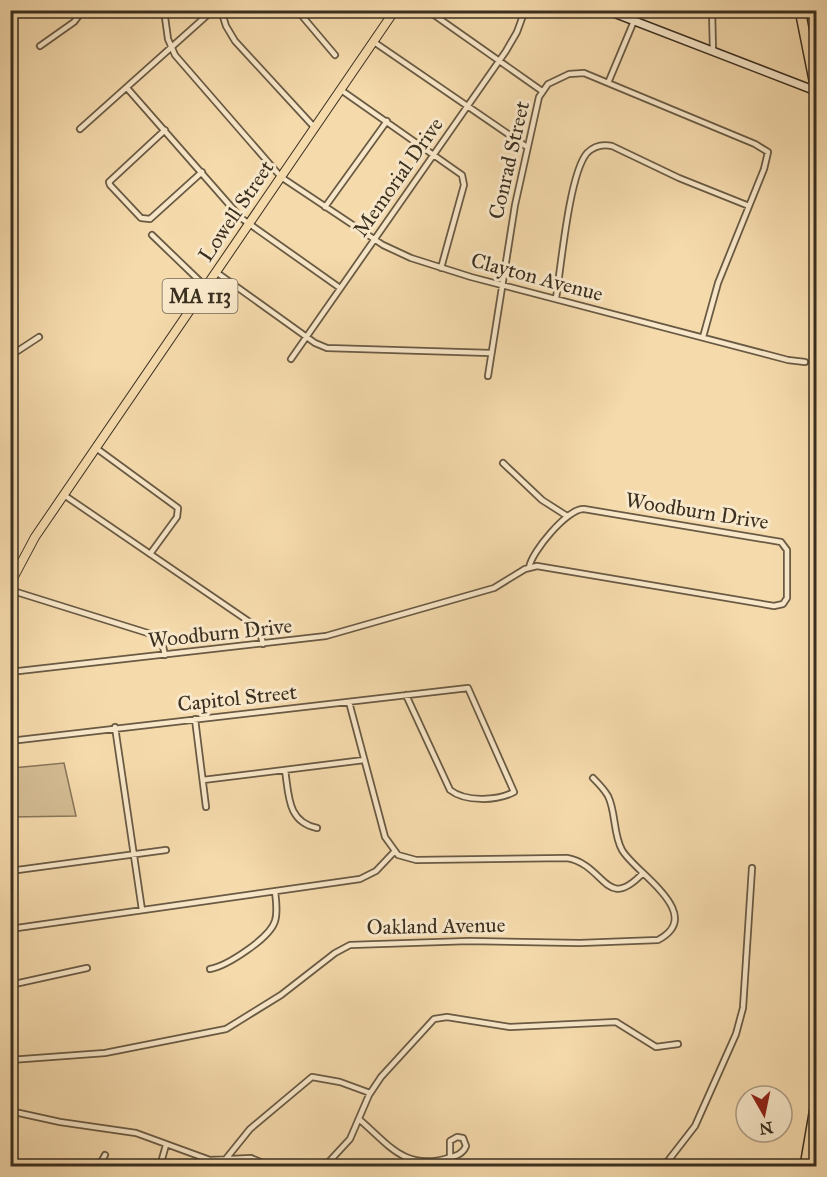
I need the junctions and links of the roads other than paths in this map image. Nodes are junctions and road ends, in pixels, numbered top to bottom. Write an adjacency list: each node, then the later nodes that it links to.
1 (83, 10): 16 (street)
2 (164, 10): 17 (street)
3 (213, 10): 17 (street)
4 (220, 10): 28 (street)
5 (297, 10): 19 (street)
6 (395, 10): 15 (main road, Lowell Street / MA 113)
7 (427, 10): 20 (street)
8 (525, 10): 20 (street, Memorial Drive)
9 (606, 10): 13 (street)
10 (712, 10): 18 (street)
11 (798, 10): 25 (highway)
12 (813, 10): 14 (highway)
13 (634, 21): 18 (street); 21 (street)
14 (816, 26)
15 (374, 42): 23 (main road, Lowell Street / MA 113); 26 (street)
16 (40, 46)
17 (171, 48): 22 (street); 34 (street, Clayton Avenue)
18 (713, 51): 25 (street)
19 (334, 55)
20 (499, 61): 24 (street); 26 (street, Memorial Drive)
21 (608, 83): 24 (street, Conrad Street); 35 (street, Conrad Street)
22 (127, 88): 29 (street); 30 (street)
23 (341, 90): 27 (street); 28 (main road, Lowell Street / MA 113)
24 (542, 91): 31 (street, Conrad Street)
25 (816, 91)
26 (467, 106): 31 (street); 32 (street, Memorial Drive)
27 (387, 121): 32 (street); 36 (street)
28 (315, 128): 34 (main road, Lowell Street / MA 113)
29 (80, 129)
30 (165, 130): 33 (street); 33 (street)
31 (527, 147): 42 (street, Conrad Street)
32 (434, 154): 39 (street, Memorial Drive); 40 (street)
33 (202, 172): 37 (street)
34 (281, 177): 36 (street, Clayton Avenue); 37 (main road, Lowell Street / MA 113)
35 (749, 206): 45 (street); 48 (street)
36 (326, 207): 39 (street, Clayton Avenue)
37 (248, 225): 41 (main road, Lowell Street / MA 113); 44 (street)
38 (152, 235): 43 (street)
39 (374, 240): 40 (street, Clayton Avenue); 44 (street, Memorial Drive)
40 (441, 268): 42 (street, Clayton Avenue)
41 (216, 273): 43 (main road, Lowell Street / MA 113); 47 (street)
42 (502, 285): 45 (street, Clayton Avenue); 49 (street, Conrad Street)
43 (206, 287): 54 (main road, Lowell Street / MA 113)
44 (340, 288): 47 (street, Memorial Drive)
45 (556, 298): 48 (street, Clayton Avenue)
46 (39, 337): 50 (street)
47 (306, 337): 49 (street); 51 (street, Memorial Drive)
48 (703, 337): 52 (street, Clayton Avenue)
49 (491, 353): 53 (street, Conrad Street)
50 (10, 356)
51 (291, 359)
52 (805, 362)
53 (488, 376)
54 (96, 448): 56 (main road, Lowell Street / MA 113); 58 (street)
55 (503, 463): 57 (street)
56 (64, 495): 58 (street); 60 (main road, Lowell Street / MA 113)
57 (567, 516): 59 (street, Woodburn Drive); 59 (street, Woodburn Drive)
58 (150, 554): 62 (street)
59 (529, 568): 62 (street, Woodburn Drive)
60 (10, 584)
61 (10, 590): 63 (street)
62 (263, 644): 63 (street, Woodburn Drive)
63 (165, 655): 64 (street, Woodburn Drive)
64 (10, 672)
65 (406, 695): 65 (street, Capitol Street); 66 (street, Capitol Street)
66 (349, 702): 67 (street, Capitol Street); 70 (street)
67 (195, 719): 68 (street, Capitol Street); 73 (street)
68 (116, 727): 69 (street, Capitol Street); 78 (street)
69 (10, 741)
70 (364, 760): 71 (street); 77 (street)
71 (285, 770): 73 (street); 75 (street)
72 (593, 778): 81 (street, Oakland Avenue)
73 (203, 780): 74 (street)
74 (206, 807)
75 (317, 828)
76 (166, 850): 78 (street)
77 (394, 852): 81 (street); 82 (street)
78 (134, 854): 80 (street); 83 (street)
79 (752, 868): 102 (street)
80 (10, 871)
81 (643, 873): 89 (street, Oakland Avenue)
82 (275, 891): 83 (street); 86 (street)
83 (142, 910): 84 (street)
84 (10, 929)
85 (87, 968): 87 (street)
86 (210, 969)
87 (10, 985)
88 (678, 1044): 90 (street)
89 (10, 1060)
90 (370, 1093): 93 (street); 97 (street)
91 (816, 1102): 103 (highway)
92 (10, 1111): 94 (street)
93 (360, 1119): 96 (street); 101 (street)
94 (166, 1145): 97 (street); 99 (street)
95 (105, 1155): 98 (street)
96 (450, 1157): 96 (street)
97 (225, 1160): 100 (street)
98 (99, 1167)
99 (160, 1167)
100 (270, 1167)
101 (326, 1167)
102 (664, 1167)
103 (805, 1167)

